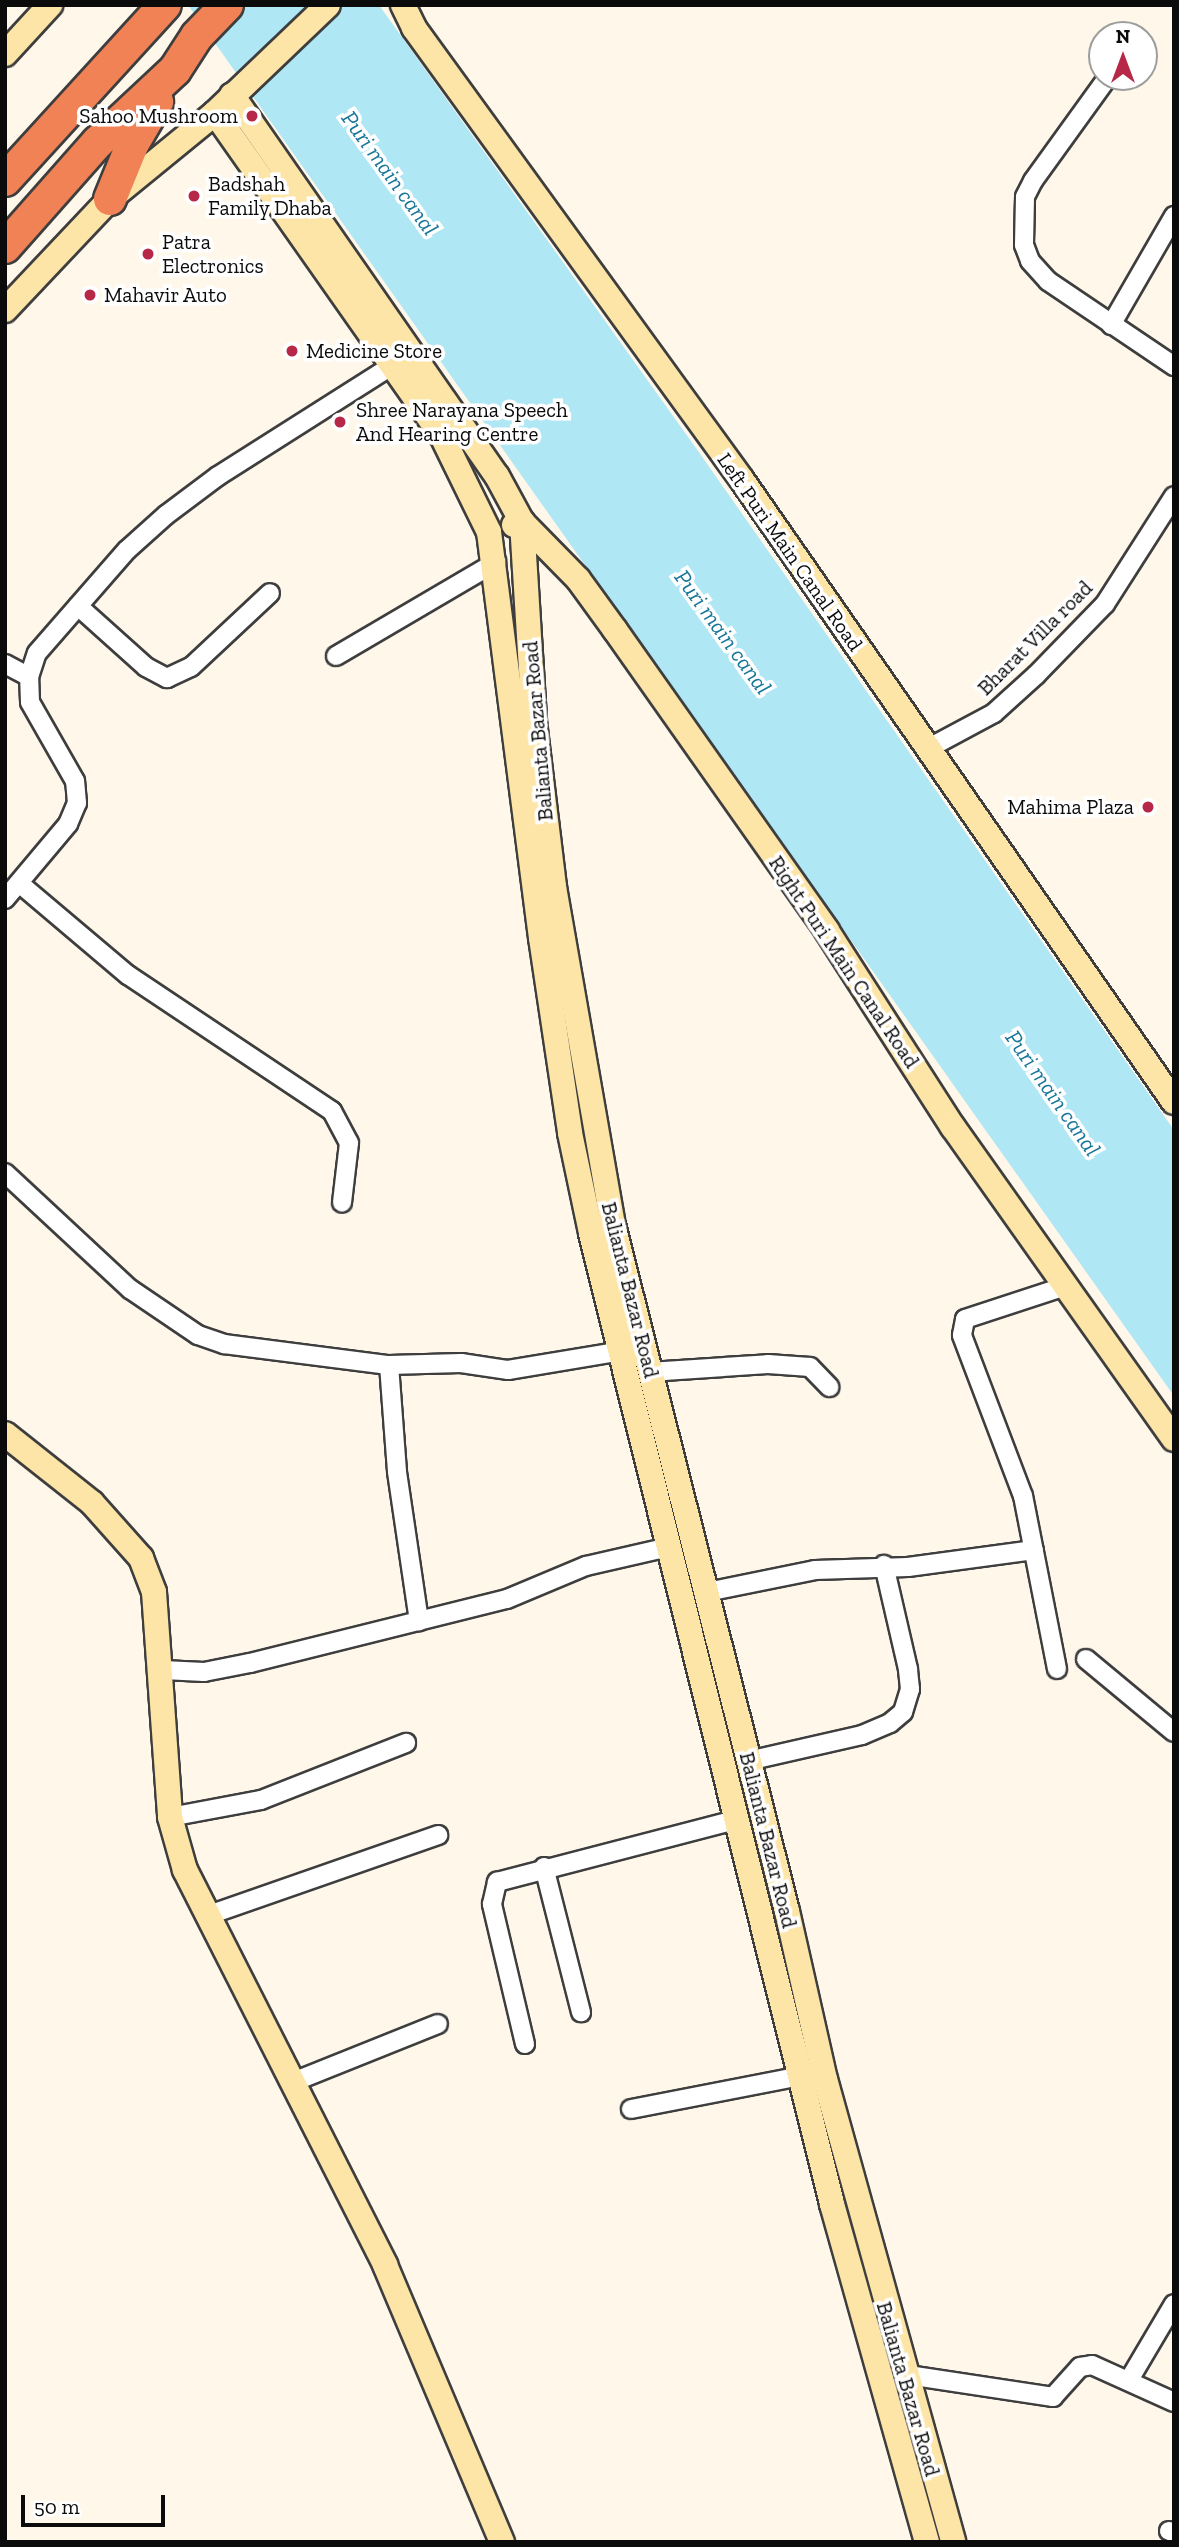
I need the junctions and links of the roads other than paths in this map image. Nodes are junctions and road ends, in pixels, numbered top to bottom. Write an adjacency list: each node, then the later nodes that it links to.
1 (50, 5): 6 (street)
2 (165, 5): 11 (highway)
3 (227, 5): 7 (highway)
4 (328, 5): 9 (street)
5 (403, 5): 28 (street, Left Puri Main Canal Road)
6 (5, 54)
7 (175, 70): 12 (highway); 14 (highway)
8 (1098, 91): 16 (street)
9 (235, 92): 10 (street); 20 (street, Balianta Bazar Road)
10 (215, 113): 12 (street); 17 (street, Balianta Bazar Road)
11 (5, 180)
12 (110, 199): 15 (street)
13 (1174, 216): 16 (street)
14 (5, 247)
15 (5, 310)
16 (1111, 326): 18 (street)
17 (393, 365): 21 (street, Balianta Bazar Road); 24 (street)
18 (1174, 366)
19 (1174, 496): 28 (street, Bharat Villa road)
20 (522, 523): 21 (street); 34 (street, Right Puri Main Canal Road); 37 (street, Balianta Bazar Road)
21 (489, 532): 22 (street, Balianta Bazar Road)
22 (496, 562): 25 (street); 35 (street, Balianta Bazar Road)
23 (270, 593): 24 (street)
24 (78, 606): 27 (street)
25 (336, 656)
26 (5, 664): 27 (street)
27 (29, 677): 29 (street)
28 (927, 749): 31 (street, Left Puri Main Canal Road)
29 (19, 883): 30 (street); 33 (street)
30 (5, 899)
31 (1173, 1098)
32 (5, 1174): 36 (street)
33 (342, 1203)
34 (1066, 1286): 40 (street, Right Puri Main Canal Road); 42 (street)
35 (621, 1351): 36 (street); 41 (street, Balianta Bazar Road)
36 (389, 1365): 45 (street)
37 (649, 1372): 38 (street); 44 (street, Balianta Bazar Road)
38 (829, 1387)
39 (5, 1434): 48 (street)
40 (1174, 1439)
41 (669, 1547): 45 (street); 53 (street, Balianta Bazar Road)
42 (1034, 1550): 43 (street); 47 (street)
43 (884, 1565): 44 (street); 51 (street)
44 (707, 1592): 51 (street, Balianta Bazar Road)
45 (419, 1621): 48 (street)
46 (1086, 1660): 49 (street)
47 (1057, 1669)
48 (163, 1670): 52 (street)
49 (1174, 1732)
50 (407, 1743): 52 (street)
51 (748, 1761): 64 (street, Balianta Bazar Road)
52 (170, 1817): 56 (street)
53 (738, 1819): 55 (street); 60 (street, Balianta Bazar Road)
54 (438, 1835): 56 (street)
55 (544, 1867): 57 (street); 59 (street)
56 (206, 1916): 61 (street)
57 (581, 2011)
58 (438, 2024): 61 (street)
59 (524, 2044)
60 (800, 2076): 62 (street); 68 (street, Balianta Bazar Road)
61 (293, 2081): 67 (street)
62 (631, 2109)
63 (1174, 2304): 65 (street)
64 (908, 2375): 65 (street); 69 (street, Balianta Bazar Road)
65 (1129, 2380): 66 (street)
66 (1174, 2402)
67 (502, 2542)
68 (927, 2542)
69 (953, 2542)

